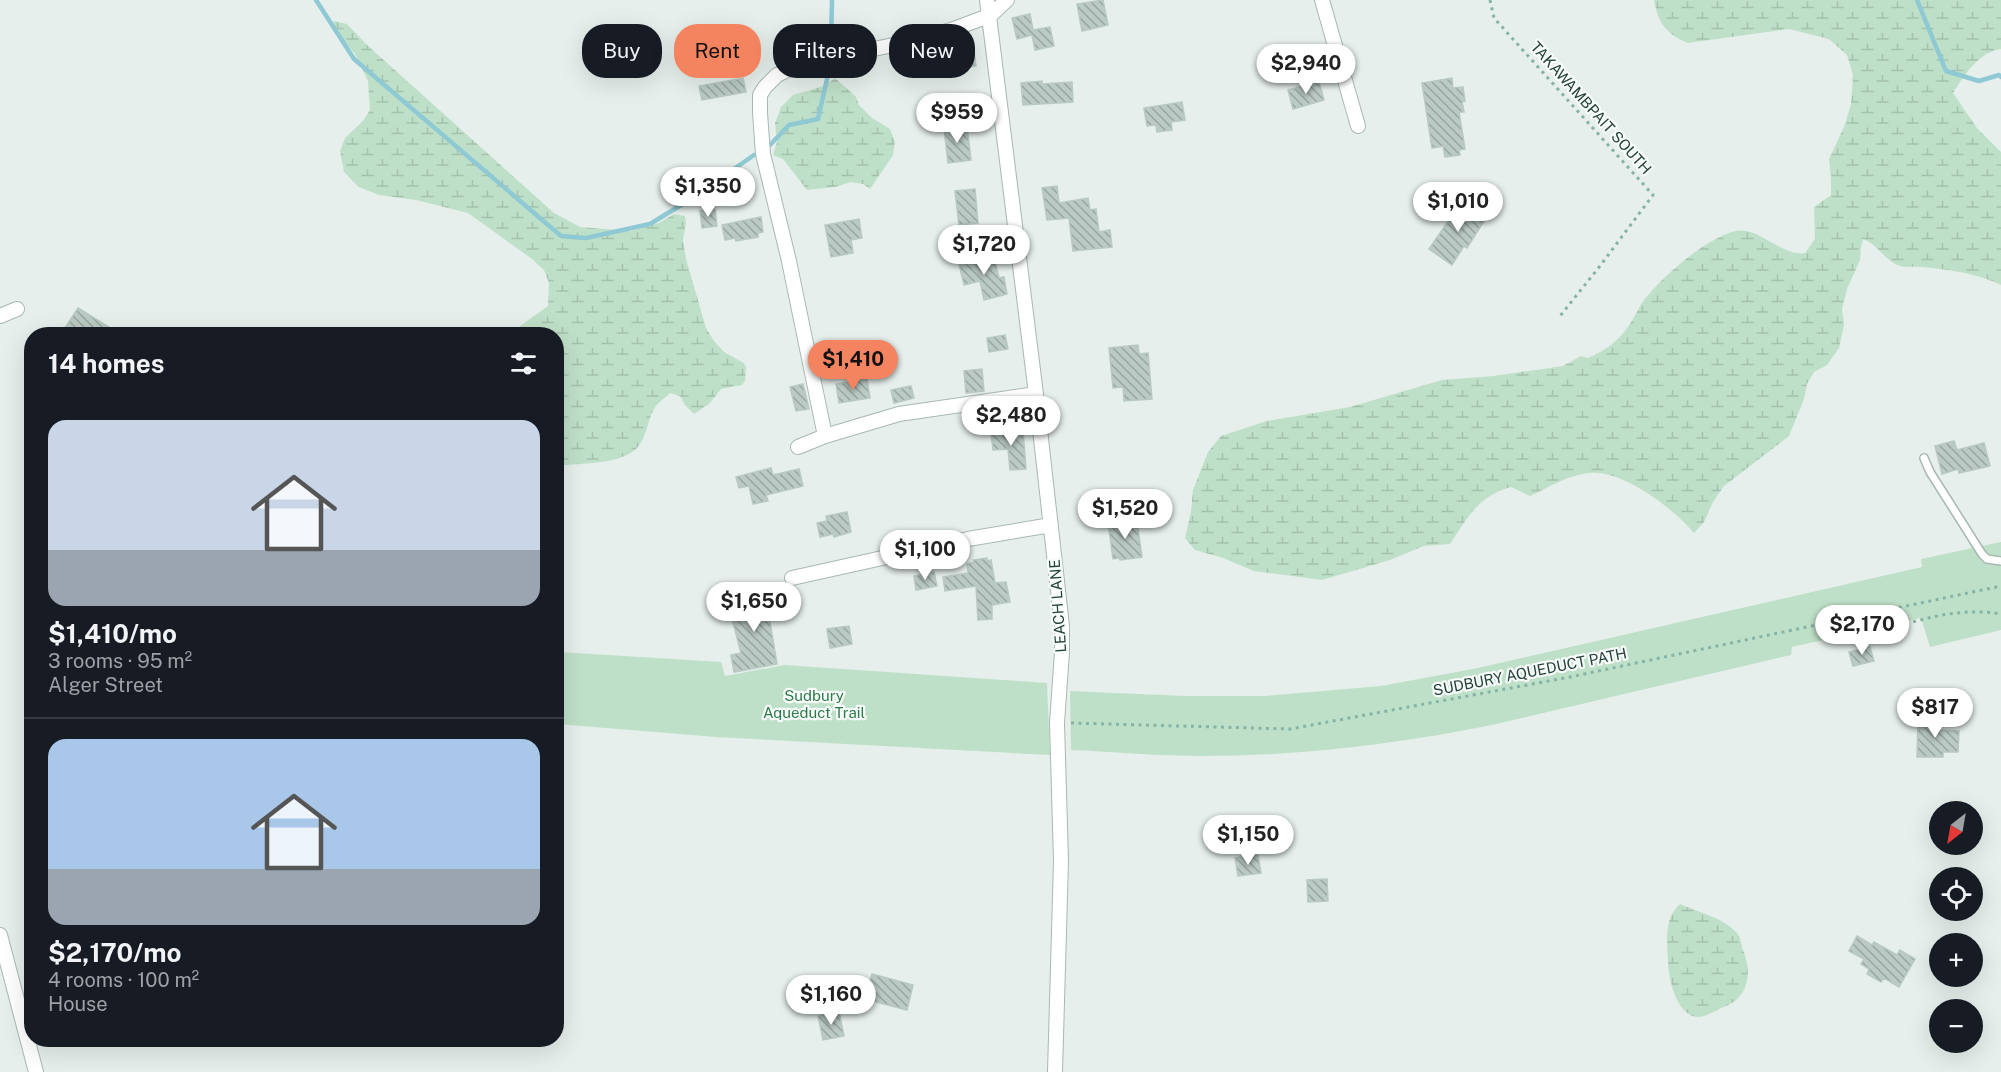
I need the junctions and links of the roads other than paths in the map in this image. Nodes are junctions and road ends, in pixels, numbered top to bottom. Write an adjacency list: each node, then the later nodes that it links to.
1 (987, 0): 4 (street, LEACH LANE)
2 (1007, 0): 4 (street)
3 (1322, 0): 5 (street)
4 (991, 15): 8 (street, LEACH LANE); 9 (street)
5 (1358, 126)
6 (17, 309): 7 (street)
7 (0, 316)
8 (1036, 393): 9 (street); 12 (street, LEACH LANE)
9 (825, 436): 10 (street)
10 (798, 447)
11 (1924, 458): 13 (lane)
12 (1051, 525): 14 (street); 19 (street, LEACH LANE)
13 (2001, 561)
14 (792, 578)
15 (0, 935): 16 (street)
16 (24, 1026)
17 (29, 1047): 18 (street)
18 (36, 1072)
19 (1055, 1072)

